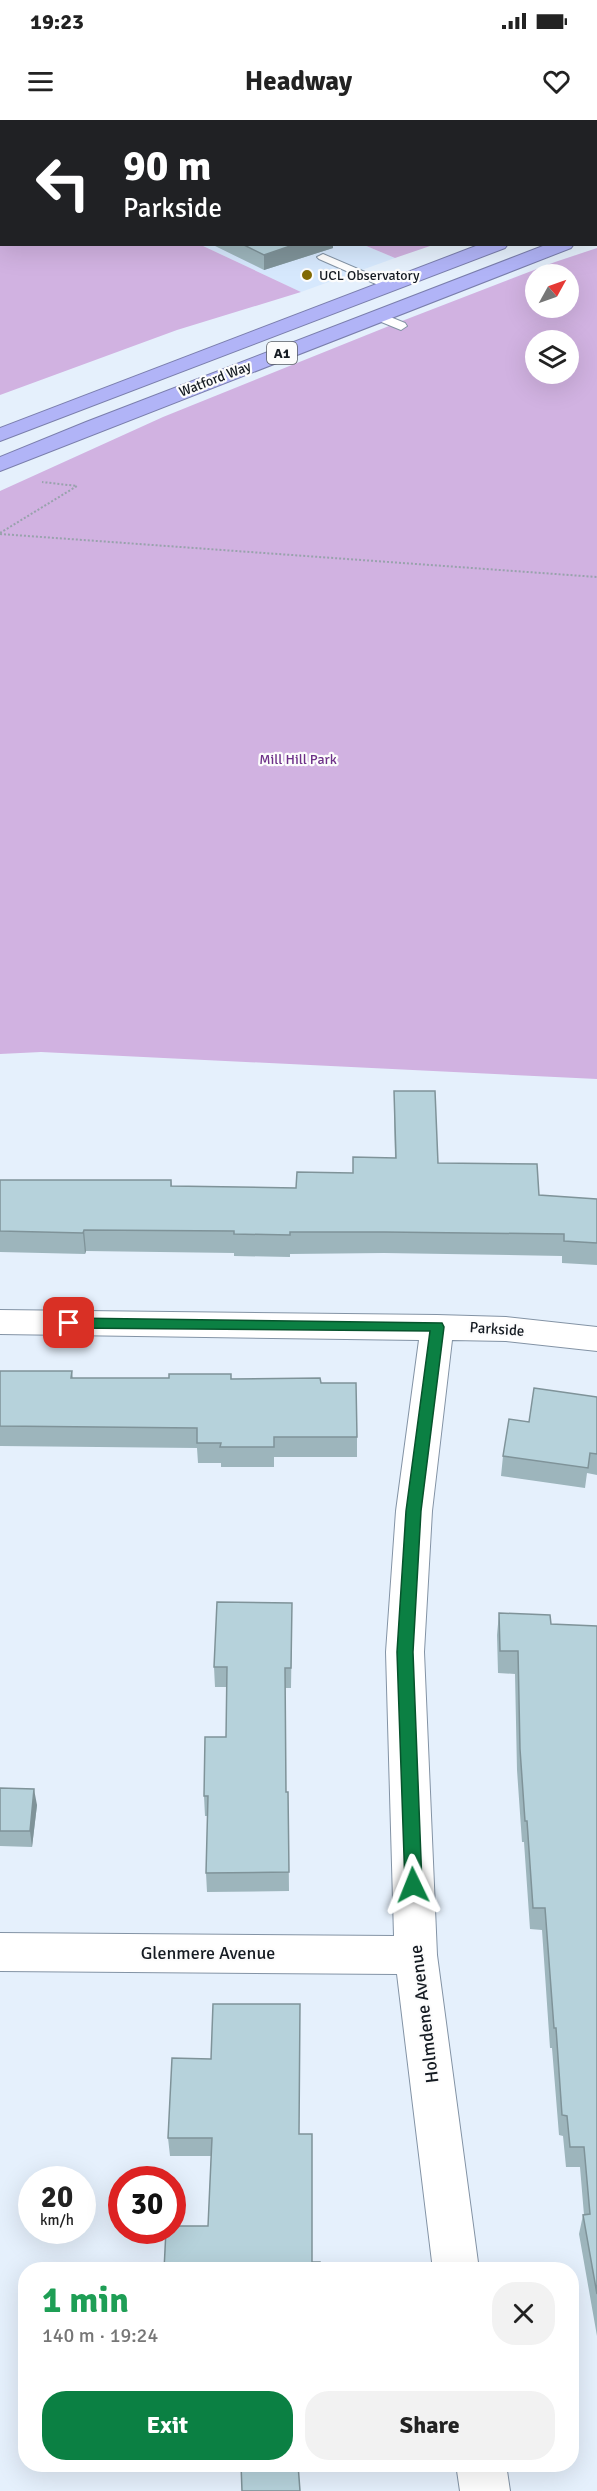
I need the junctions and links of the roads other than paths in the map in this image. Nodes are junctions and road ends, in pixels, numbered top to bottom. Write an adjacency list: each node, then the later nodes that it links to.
1 (494, 246): 4 (highway, Watford Way / A1)
2 (560, 246): 5 (highway, Watford Way / A1)
3 (323, 257): 4 (lane)
4 (389, 286): 7 (highway, Watford Way / A1)
5 (378, 316): 6 (lane); 8 (highway, Watford Way / A1)
6 (401, 326)
7 (0, 435)
8 (0, 465)
9 (0, 1322): 10 (street, Parkside)
10 (437, 1327): 11 (street, Parkside); 13 (street, Holmdene Avenue)
11 (597, 1339)
12 (0, 1952): 13 (street, Glenmere Avenue)
13 (416, 1955): 14 (street, Holmdene Avenue)
14 (455, 2262)
15 (483, 2472): 16 (street)
16 (485, 2491)

